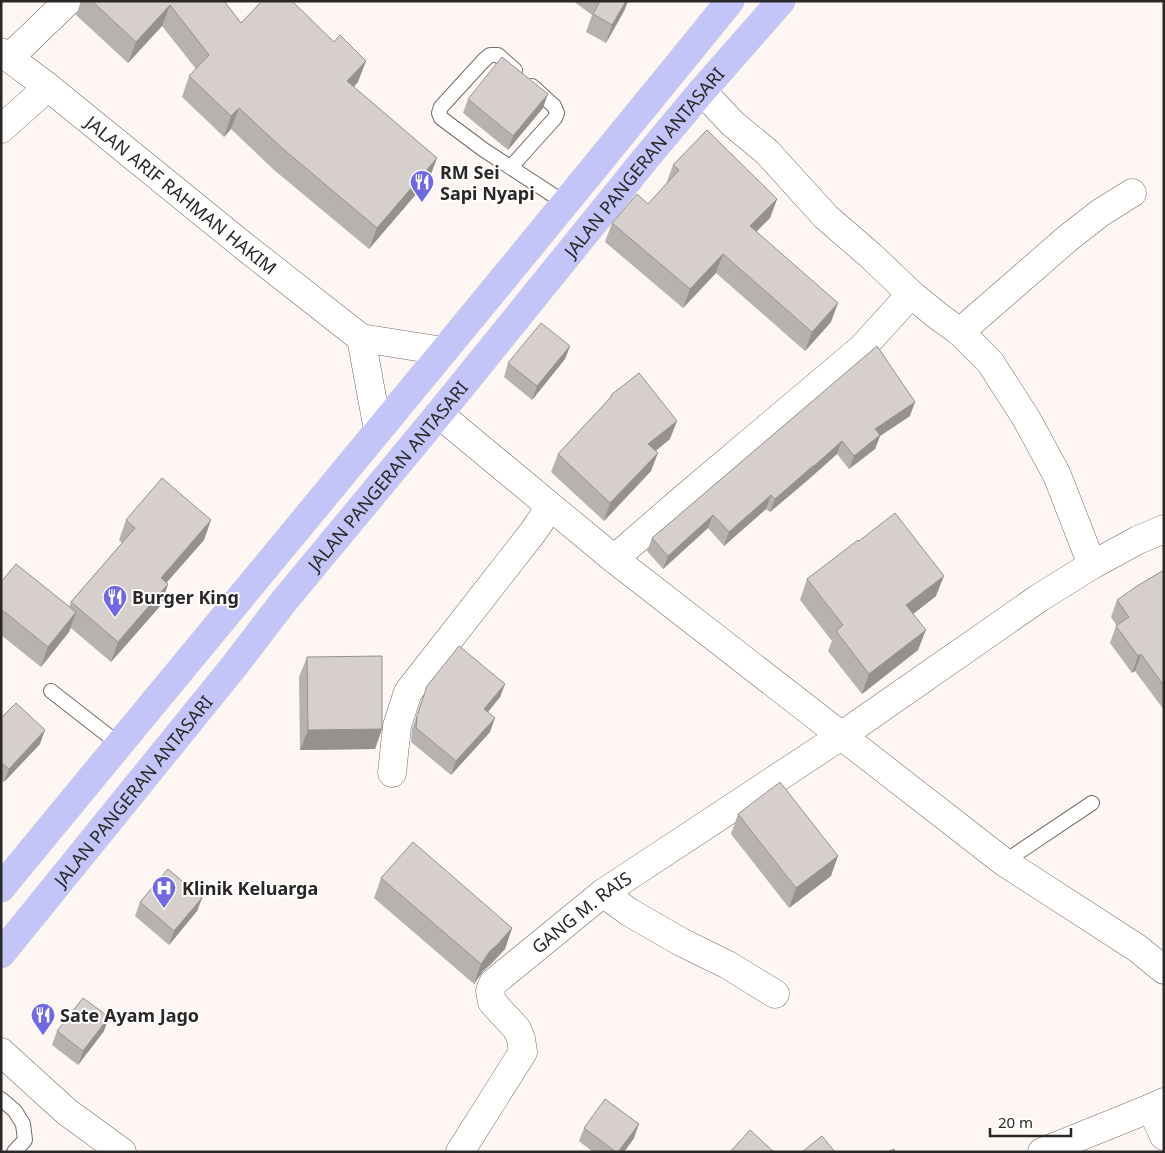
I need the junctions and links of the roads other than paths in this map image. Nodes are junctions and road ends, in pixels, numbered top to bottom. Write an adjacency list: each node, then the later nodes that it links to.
1 (68, 1): 4 (street)
2 (730, 1): 10 (main road, JALAN PANGERAN ANTASARI)
3 (781, 1): 6 (main road, JALAN PANGERAN ANTASARI)
4 (5, 55): 5 (street, JALAN ARIF RAHMAN HAKIM)
5 (48, 87): 7 (street); 13 (street, JALAN ARIF RAHMAN HAKIM)
6 (702, 90): 11 (street); 15 (main road, JALAN PANGERAN ANTASARI)
7 (1, 129)
8 (511, 167): 8 (lane); 10 (lane)
9 (1132, 193): 12 (street)
10 (565, 203): 14 (main road, JALAN PANGERAN ANTASARI)
11 (911, 294): 12 (street); 19 (street)
12 (960, 332): 20 (street)
13 (362, 338): 14 (street, JALAN ARIF RAHMAN HAKIM); 16 (street)
14 (443, 351): 16 (main road, JALAN PANGERAN ANTASARI)
15 (439, 414): 17 (street); 29 (main road, JALAN PANGERAN ANTASARI)
16 (378, 430): 23 (main road, JALAN PANGERAN ANTASARI)
17 (550, 508): 19 (street); 24 (street)
18 (1164, 529): 20 (street, GANG M. RAIS)
19 (614, 559): 22 (street)
20 (1092, 565): 22 (street, GANG M. RAIS)
21 (52, 692): 23 (lane)
22 (840, 736): 26 (street); 28 (street, GANG M. RAIS)
23 (119, 744): 27 (main road, JALAN PANGERAN ANTASARI)
24 (392, 773)
25 (1092, 803): 26 (lane)
26 (1004, 862): 30 (street)
27 (1, 888)
28 (603, 893): 31 (street); 38 (street, GANG M. RAIS)
29 (1, 954)
30 (1164, 970)
31 (775, 994)
32 (1, 1052): 37 (street)
33 (1, 1098): 36 (lane)
34 (1158, 1105): 35 (street); 39 (street)
35 (1164, 1136)
36 (14, 1152)
37 (122, 1152)
38 (460, 1152)
39 (1042, 1152)

